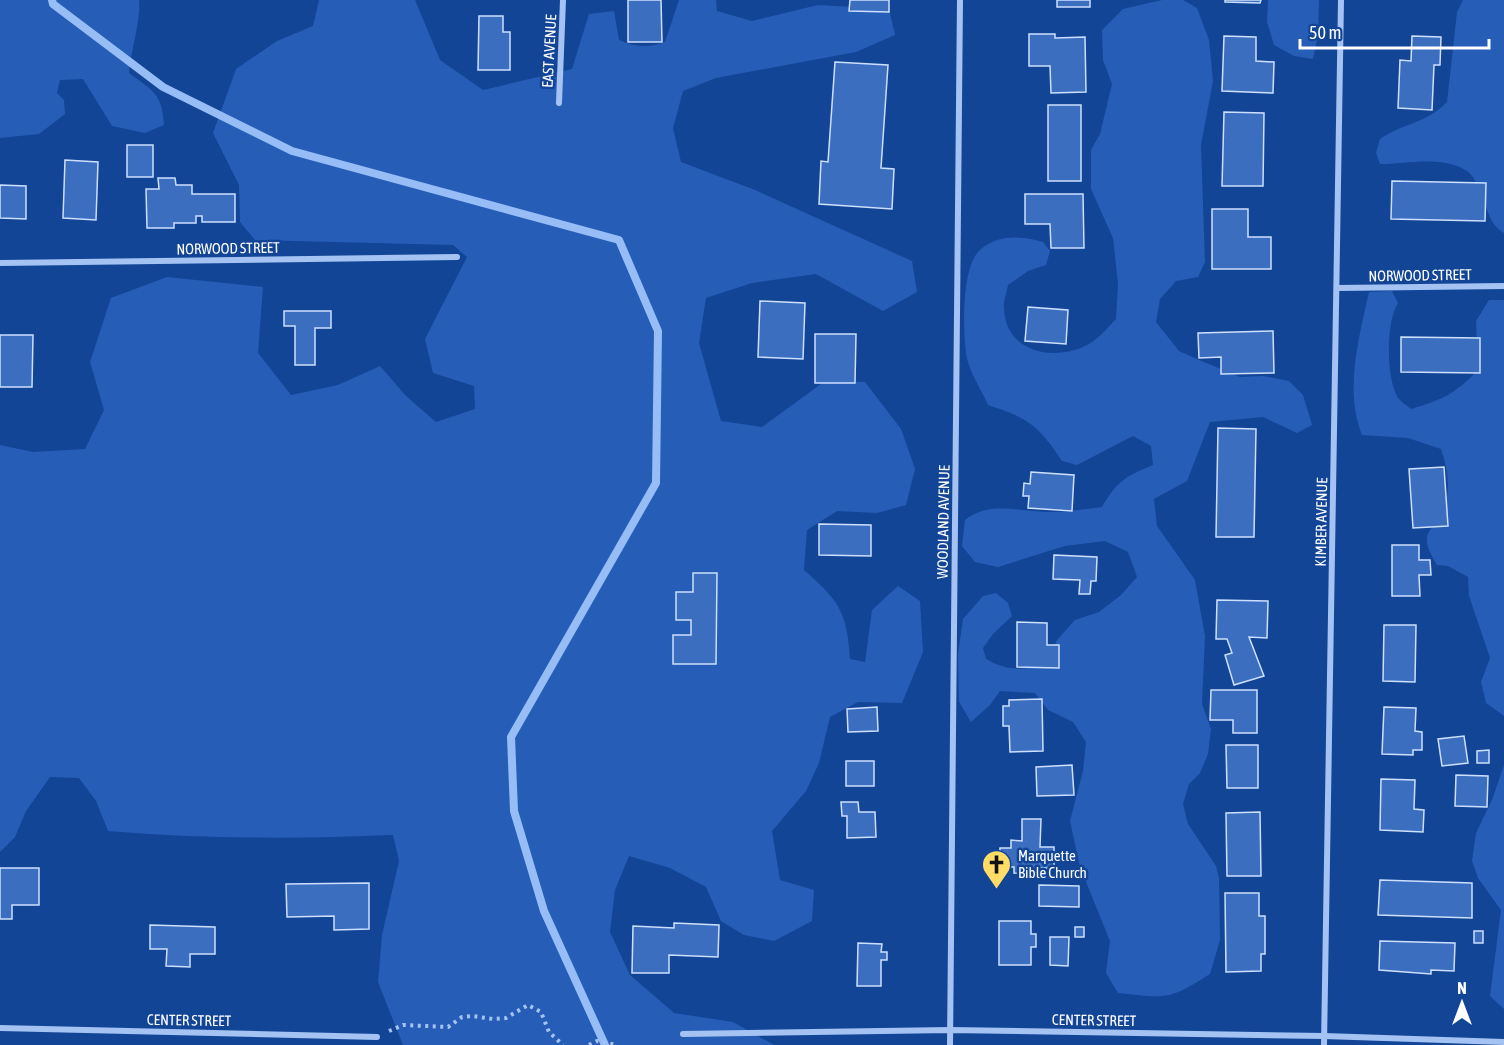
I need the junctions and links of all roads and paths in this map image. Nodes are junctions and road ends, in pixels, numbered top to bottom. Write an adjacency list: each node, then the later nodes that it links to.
1 (563, 0): 4 (street, EAST AVENUE)
2 (960, 0): 10 (street, WOODLAND AVENUE)
3 (1341, 0): 8 (street, KIMBER AVENUE)
4 (559, 103)
5 (457, 257): 6 (street, NORWOOD STREET)
6 (0, 263)
7 (1504, 286): 8 (street, NORWOOD STREET)
8 (1337, 288): 12 (street, KIMBER AVENUE)
9 (0, 1028): 13 (street, CENTER STREET)
10 (950, 1030): 11 (street, CENTER STREET); 12 (street, CENTER STREET); 18 (street, WOODLAND AVENUE)
11 (683, 1034)
12 (1324, 1036): 14 (street, CENTER STREET); 19 (street, KIMBER AVENUE)
13 (377, 1037): 16 (path)
14 (1504, 1042)
15 (615, 1044): 17 (path)
16 (563, 1045)
17 (589, 1045)
18 (950, 1045)
19 (1324, 1045)

